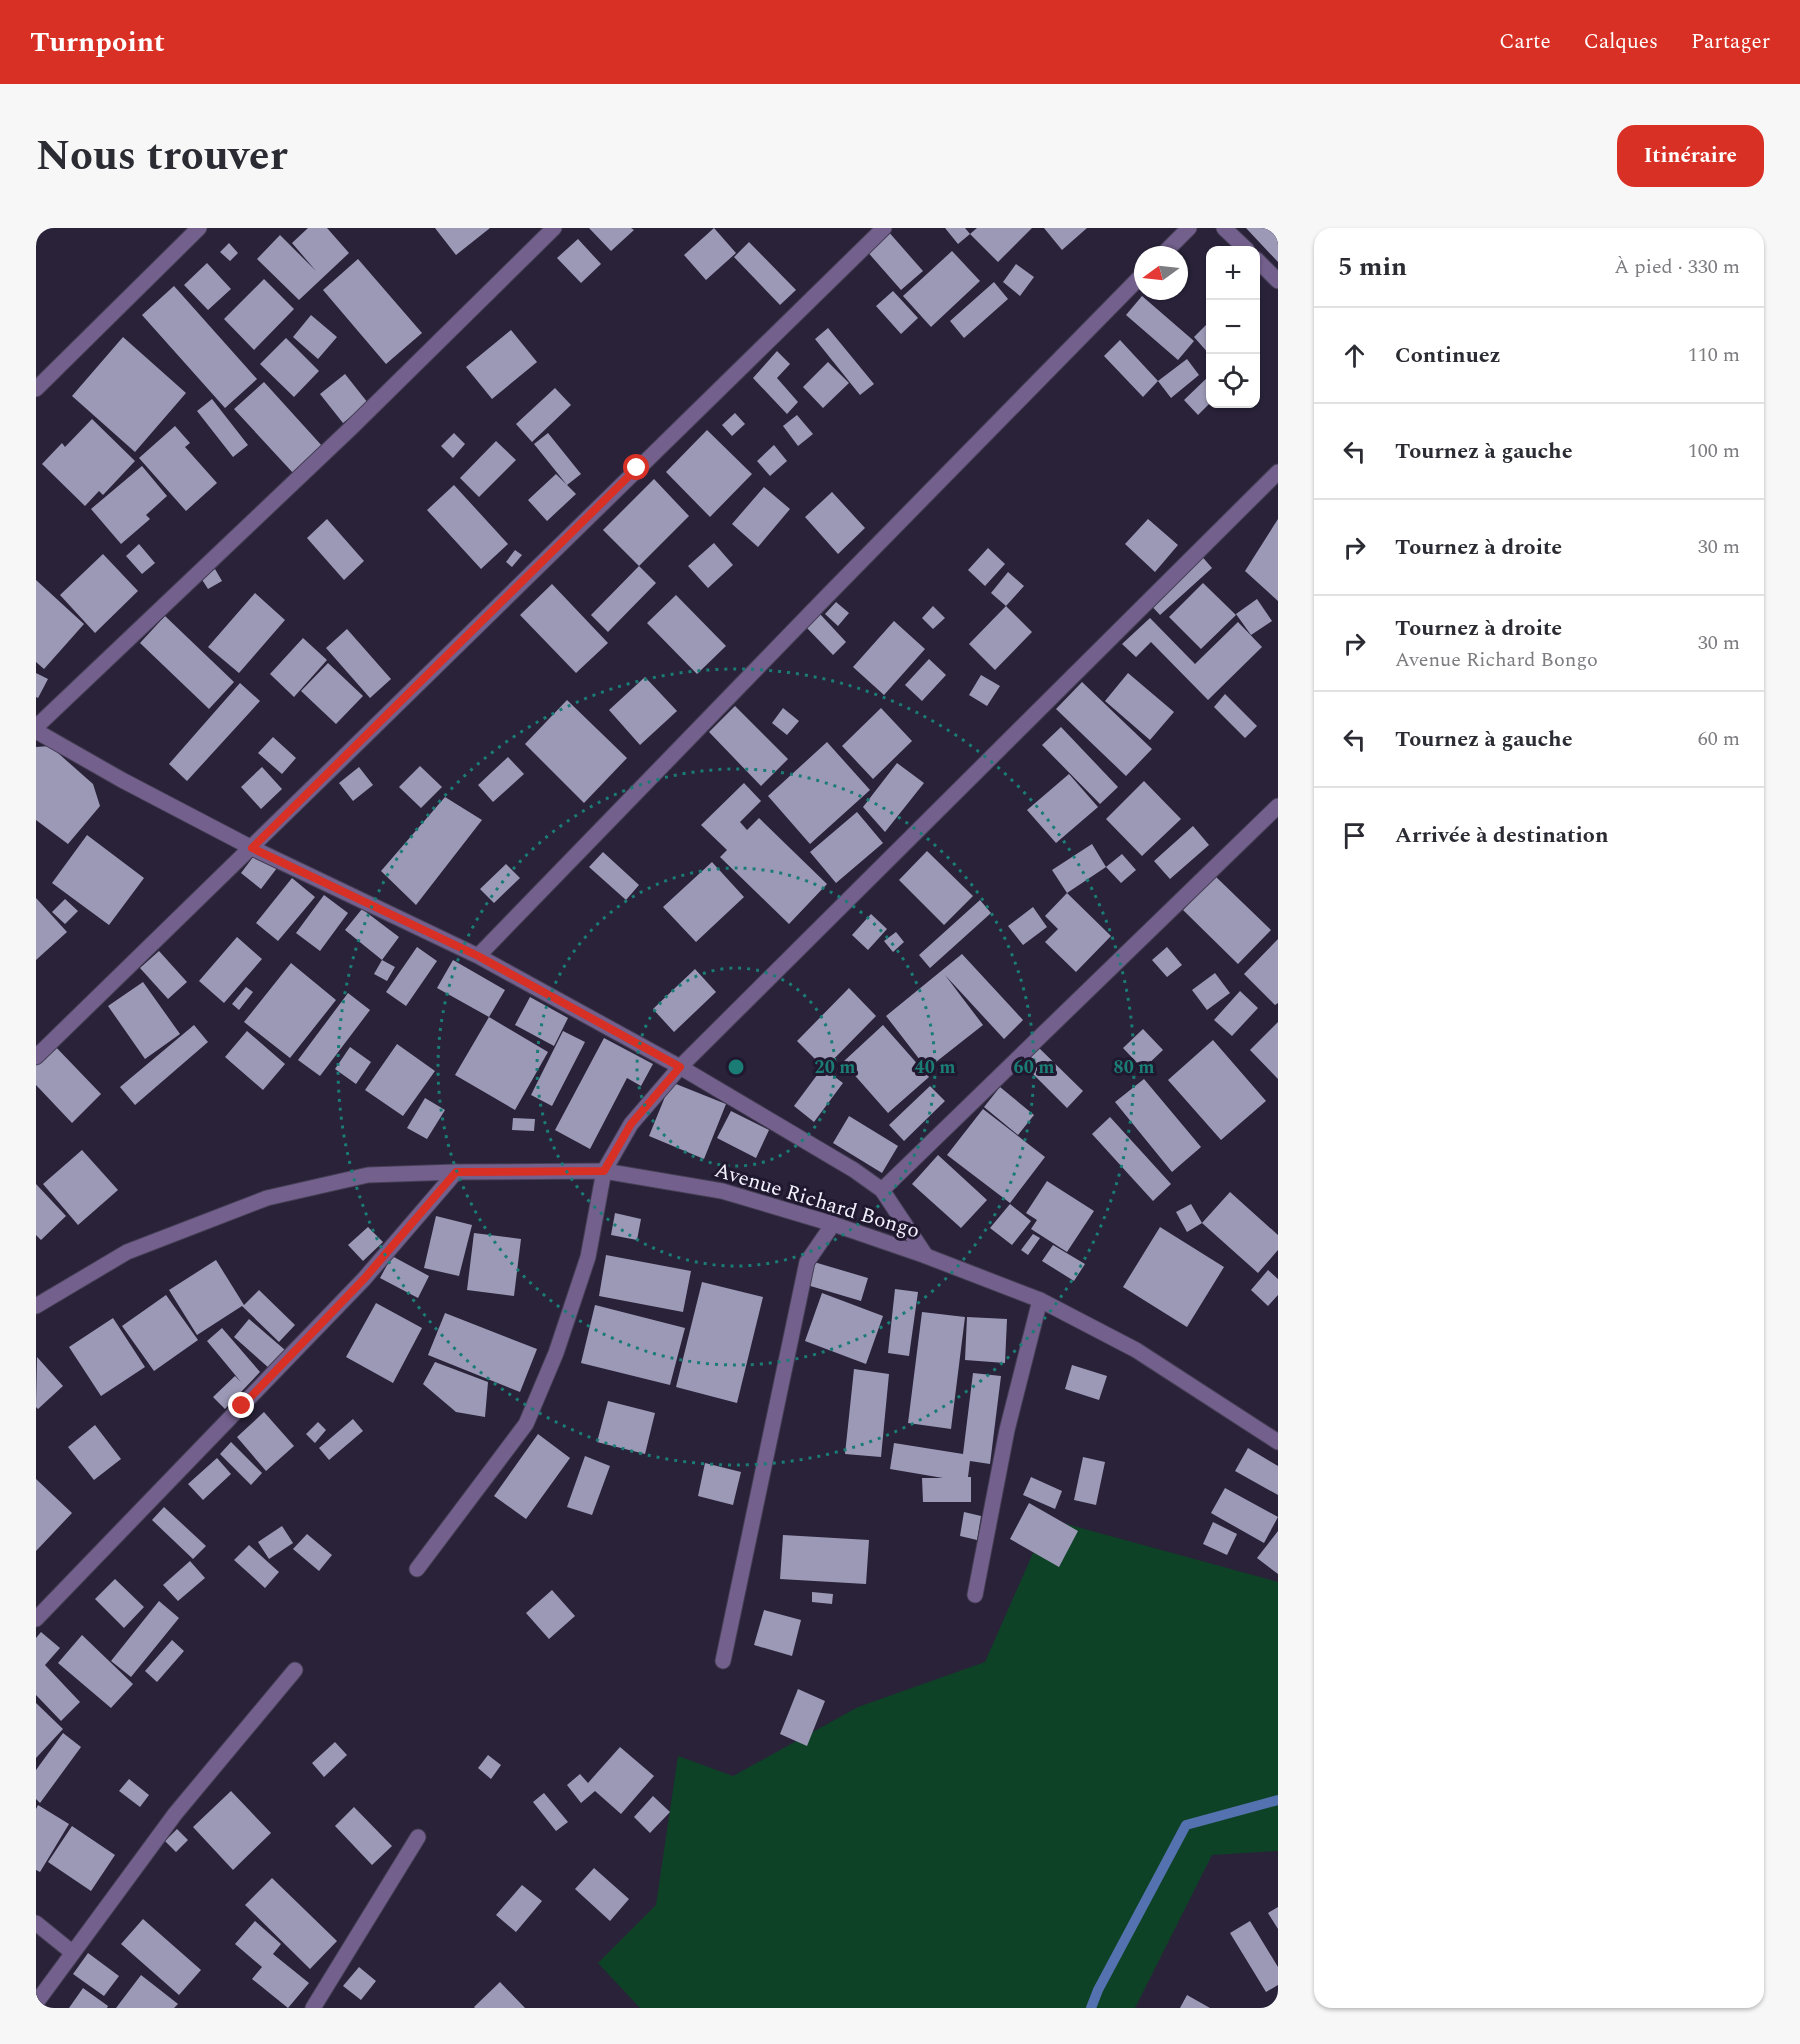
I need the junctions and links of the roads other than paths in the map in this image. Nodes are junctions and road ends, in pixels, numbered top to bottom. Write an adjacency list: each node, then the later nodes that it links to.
1 (200, 228): 11 (street)
2 (554, 228): 13 (street)
3 (884, 228): 15 (street)
4 (1189, 228): 6 (street)
5 (1224, 228): 7 (street)
6 (1171, 246)
7 (1243, 246)
8 (1260, 263): 9 (street)
9 (1278, 281)
10 (1134, 283): 16 (street)
11 (36, 389)
12 (1278, 472): 18 (street)
13 (36, 729): 15 (street)
14 (1278, 806): 21 (street)
15 (252, 848): 16 (street); 17 (street)
16 (478, 956): 18 (street)
17 (36, 1057)
18 (680, 1067): 19 (street); 21 (street)
19 (604, 1171): 20 (street, Avenue Richard Bongo); 22 (street, Avenue Richard Bongo); 27 (street)
20 (456, 1172): 25 (street, Avenue Richard Bongo); 29 (street)
21 (882, 1190): 23 (street)
22 (832, 1224): 23 (street, Avenue Richard Bongo); 30 (street)
23 (926, 1256): 24 (street, Avenue Richard Bongo)
24 (1040, 1300): 26 (street, Avenue Richard Bongo); 28 (street)
25 (36, 1306)
26 (1278, 1442)
27 (417, 1569)
28 (975, 1595)
29 (36, 1619)
30 (723, 1661)
31 (295, 1670): 34 (street)
32 (418, 1837): 36 (street)
33 (36, 1923): 34 (street)
34 (73, 1953): 35 (street)
35 (36, 2003)
36 (313, 2008)

